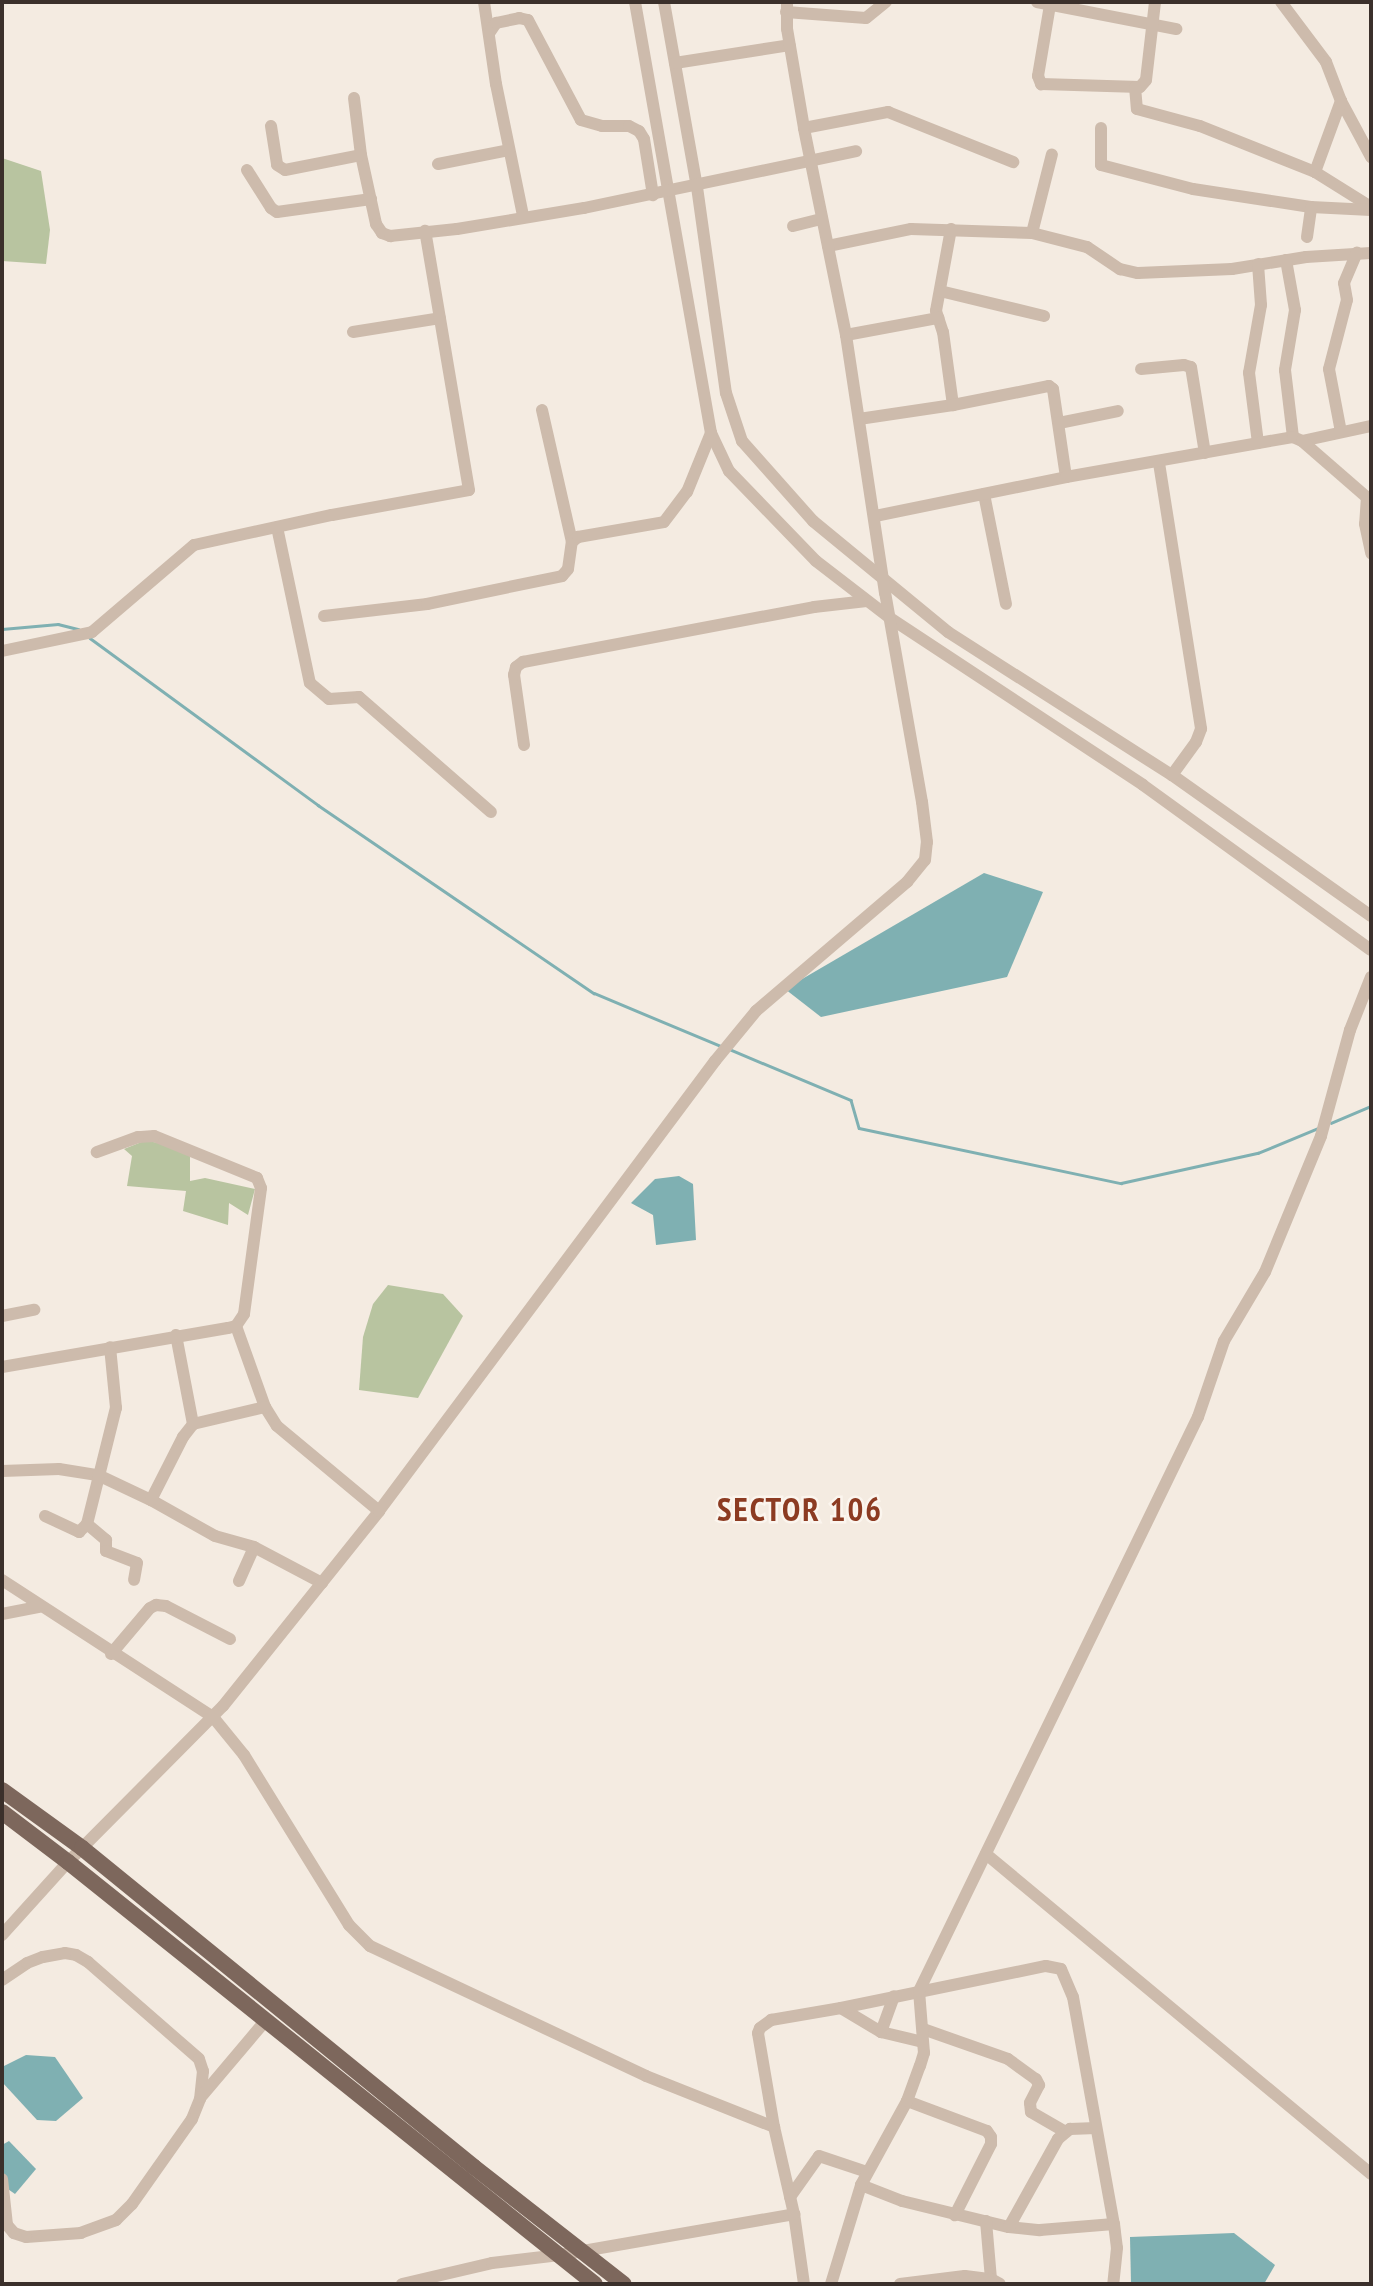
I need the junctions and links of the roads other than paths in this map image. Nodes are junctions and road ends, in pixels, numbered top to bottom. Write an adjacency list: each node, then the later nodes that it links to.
1 (484, 2): 11 (street)
2 (635, 2): 31 (street)
3 (664, 2): 13 (street)
4 (886, 2): 8 (street)
5 (1155, 2): 9 (street)
6 (1281, 2): 16 (street)
7 (1044, 3): 9 (street); 14 (street)
8 (787, 7): 12 (street)
9 (1152, 23): 10 (street); 14 (street)
10 (1176, 29)
11 (489, 32): 20 (street); 32 (street)
12 (790, 45): 13 (street); 18 (street)
13 (675, 63): 30 (street)
14 (1135, 87): 29 (street)
15 (354, 97): 23 (street)
16 (1341, 101): 24 (street); 29 (street)
17 (271, 126): 23 (street)
18 (804, 128): 25 (street); 26 (street)
19 (1101, 128): 34 (street)
20 (509, 150): 27 (street); 36 (street)
21 (856, 151): 25 (street)
22 (1052, 154): 41 (street)
23 (361, 155): 33 (street)
24 (1371, 157)
25 (810, 162): 30 (street); 37 (street)
26 (1013, 162)
27 (438, 164)
28 (247, 170): 33 (street)
29 (1315, 172): 35 (street)
30 (696, 187): 31 (street); 74 (street)
31 (668, 192): 32 (street); 62 (street)
32 (653, 195): 36 (street)
33 (371, 199): 40 (street)
34 (1311, 207): 35 (street); 42 (street)
35 (1371, 209)
36 (523, 216): 40 (street)
37 (822, 219): 38 (street); 43 (street)
38 (793, 226)
39 (951, 229): 41 (street); 43 (street); 48 (street)
40 (425, 231): 50 (street)
41 (1032, 233): 47 (street)
42 (1307, 237)
43 (828, 246): 53 (street)
44 (1357, 253): 45 (street); 46 (street); 61 (street)
45 (1371, 253)
46 (1286, 260): 47 (street); 63 (street)
47 (1258, 264): 64 (street)
48 (940, 291): 49 (street); 51 (street)
49 (1044, 316)
50 (440, 318): 52 (street); 71 (street)
51 (938, 318): 53 (street); 55 (street)
52 (353, 332)
53 (846, 335): 58 (street)
54 (1141, 369): 65 (street)
55 (953, 405): 58 (street); 59 (street)
56 (542, 410): 72 (street)
57 (1118, 411): 59 (street)
58 (859, 419): 70 (street)
59 (1059, 423): 67 (street)
60 (1371, 426): 61 (street)
61 (1341, 432): 63 (street)
62 (711, 433): 72 (street); 75 (street)
63 (1298, 439): 64 (street); 69 (street)
64 (1258, 443): 65 (street)
65 (1205, 453): 66 (street)
66 (1159, 463): 67 (street); 81 (street)
67 (1066, 477): 68 (street)
68 (985, 494): 70 (street); 76 (street)
69 (1369, 499): 73 (street)
70 (875, 516): 74 (street)
71 (277, 527): 79 (street); 82 (street)
72 (572, 542): 77 (street)
73 (1371, 553)
74 (883, 581): 78 (street); 81 (street)
75 (867, 601): 78 (street); 80 (street)
76 (1006, 604)
77 (324, 616)
78 (890, 618): 84 (street); 98 (street)
79 (2, 651)
80 (524, 745)
81 (1172, 775): 83 (street)
82 (491, 812)
83 (1371, 916)
84 (1371, 950)
85 (1371, 977): 114 (street)
86 (97, 1152): 89 (street)
87 (34, 1310): 88 (street)
88 (2, 1316)
89 (236, 1326): 90 (street); 93 (street)
90 (176, 1335): 91 (street); 94 (street)
91 (110, 1347): 92 (street); 96 (street)
92 (2, 1367)
93 (265, 1407): 94 (street); 98 (street)
94 (194, 1424): 97 (street)
95 (2, 1471): 96 (street)
96 (98, 1475): 97 (street); 100 (street)
97 (151, 1500): 101 (street)
98 (379, 1511): 105 (street)
99 (46, 1516): 100 (street)
100 (87, 1524): 103 (street)
101 (254, 1547): 104 (street); 105 (street)
102 (2, 1580): 106 (street)
103 (134, 1580)
104 (239, 1581)
105 (322, 1583): 110 (street)
106 (39, 1607): 107 (street); 109 (street)
107 (2, 1614)
108 (230, 1639): 109 (street)
109 (111, 1654): 110 (street)
110 (213, 1717): 113 (street); 126 (street)
111 (2, 1790): 113 (main road)
112 (2, 1812): 115 (main road)
113 (82, 1848): 115 (street); 139 (main road)
114 (986, 1854): 118 (street); 130 (street)
115 (68, 1862): 116 (street); 121 (main road)
116 (2, 1935)
117 (2, 1980): 124 (street)
118 (919, 1991): 119 (street); 123 (street); 127 (street)
119 (894, 1996): 120 (street); 122 (street)
120 (841, 2008): 122 (street); 126 (street)
121 (266, 2020): 124 (street); 140 (main road)
122 (881, 2032): 123 (street)
123 (923, 2035): 125 (street); 128 (street)
124 (200, 2099): 131 (street)
125 (907, 2101): 129 (street); 135 (street)
126 (774, 2127): 133 (street)
127 (1096, 2128): 128 (street); 137 (street)
128 (1065, 2132): 138 (street)
129 (867, 2172): 132 (street); 133 (street)
130 (1371, 2174)
131 (2, 2179)
132 (860, 2185): 135 (street); 146 (street)
133 (790, 2197): 134 (street)
134 (794, 2214): 139 (street); 145 (street)
135 (956, 2215): 136 (street)
136 (986, 2221): 138 (street); 141 (street)
137 (1114, 2224): 138 (street); 148 (street)
138 (1009, 2227)
139 (583, 2250): 140 (street); 144 (main road)
140 (560, 2255): 142 (street); 143 (main road)
141 (996, 2282): 147 (street)
142 (402, 2284)
143 (595, 2284)
144 (624, 2284)
145 (804, 2284)
146 (831, 2284)
147 (900, 2284)
148 (1113, 2284)

